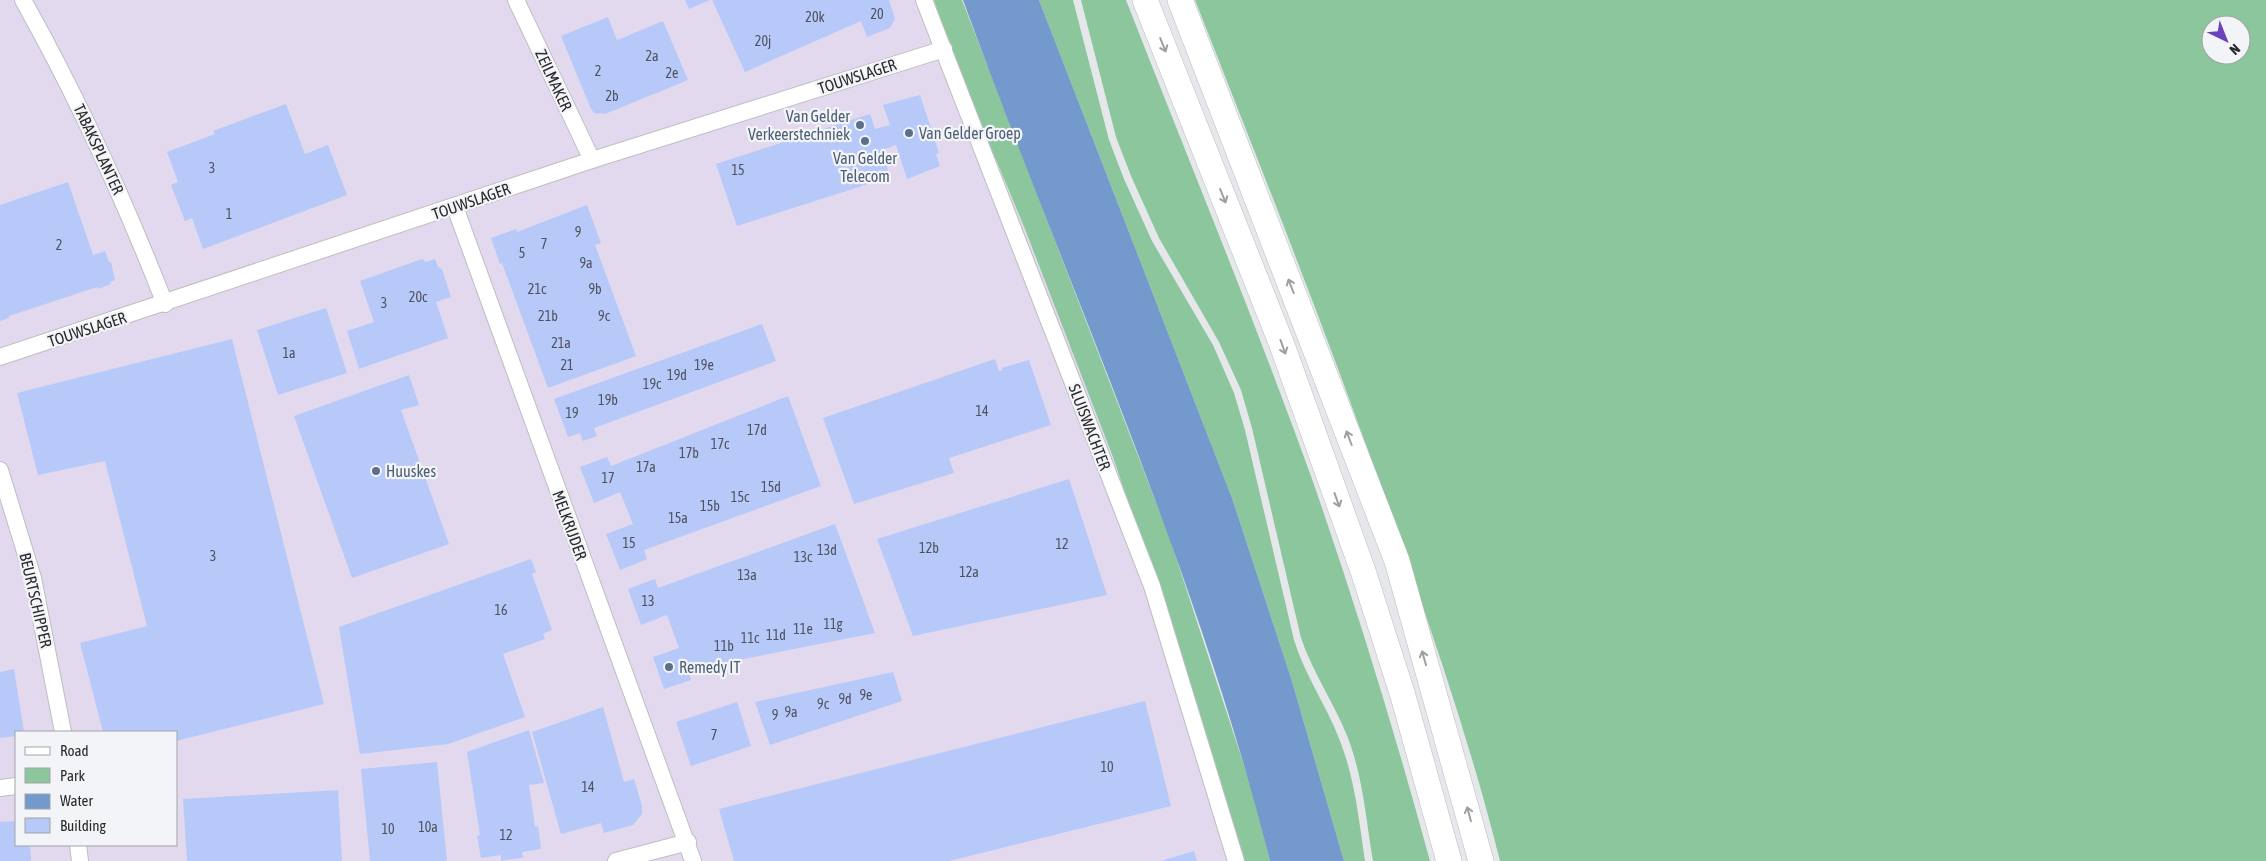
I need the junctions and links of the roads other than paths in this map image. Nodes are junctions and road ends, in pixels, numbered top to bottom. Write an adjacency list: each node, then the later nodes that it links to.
1 (23, 0): 9 (street, TABAKSPLANTER)
2 (516, 0): 7 (street, ZEILMAKER)
3 (924, 0): 6 (street, SLUISWACHTER)
4 (1145, 0): 21 (highway, one-way to 21)
5 (1180, 0): 22 (highway, one-way to 5)
6 (944, 49): 7 (street, TOUWSLAGER); 20 (street, SLUISWACHTER)
7 (592, 160): 8 (street, TOUWSLAGER)
8 (455, 207): 9 (street, TOUWSLAGER); 15 (street, MELKRIJDER)
9 (165, 304): 10 (street, TOUWSLAGER)
10 (0, 357)
11 (0, 470): 12 (street, BEURTSCHIPPER)
12 (62, 731)
13 (15, 786): 14 (street)
14 (0, 788)
15 (688, 842): 18 (street); 19 (street, MELKRIJDER)
16 (78, 846): 17 (street)
17 (80, 861)
18 (616, 861)
19 (693, 861)
20 (1236, 861)
21 (1449, 861)
22 (1481, 861)

